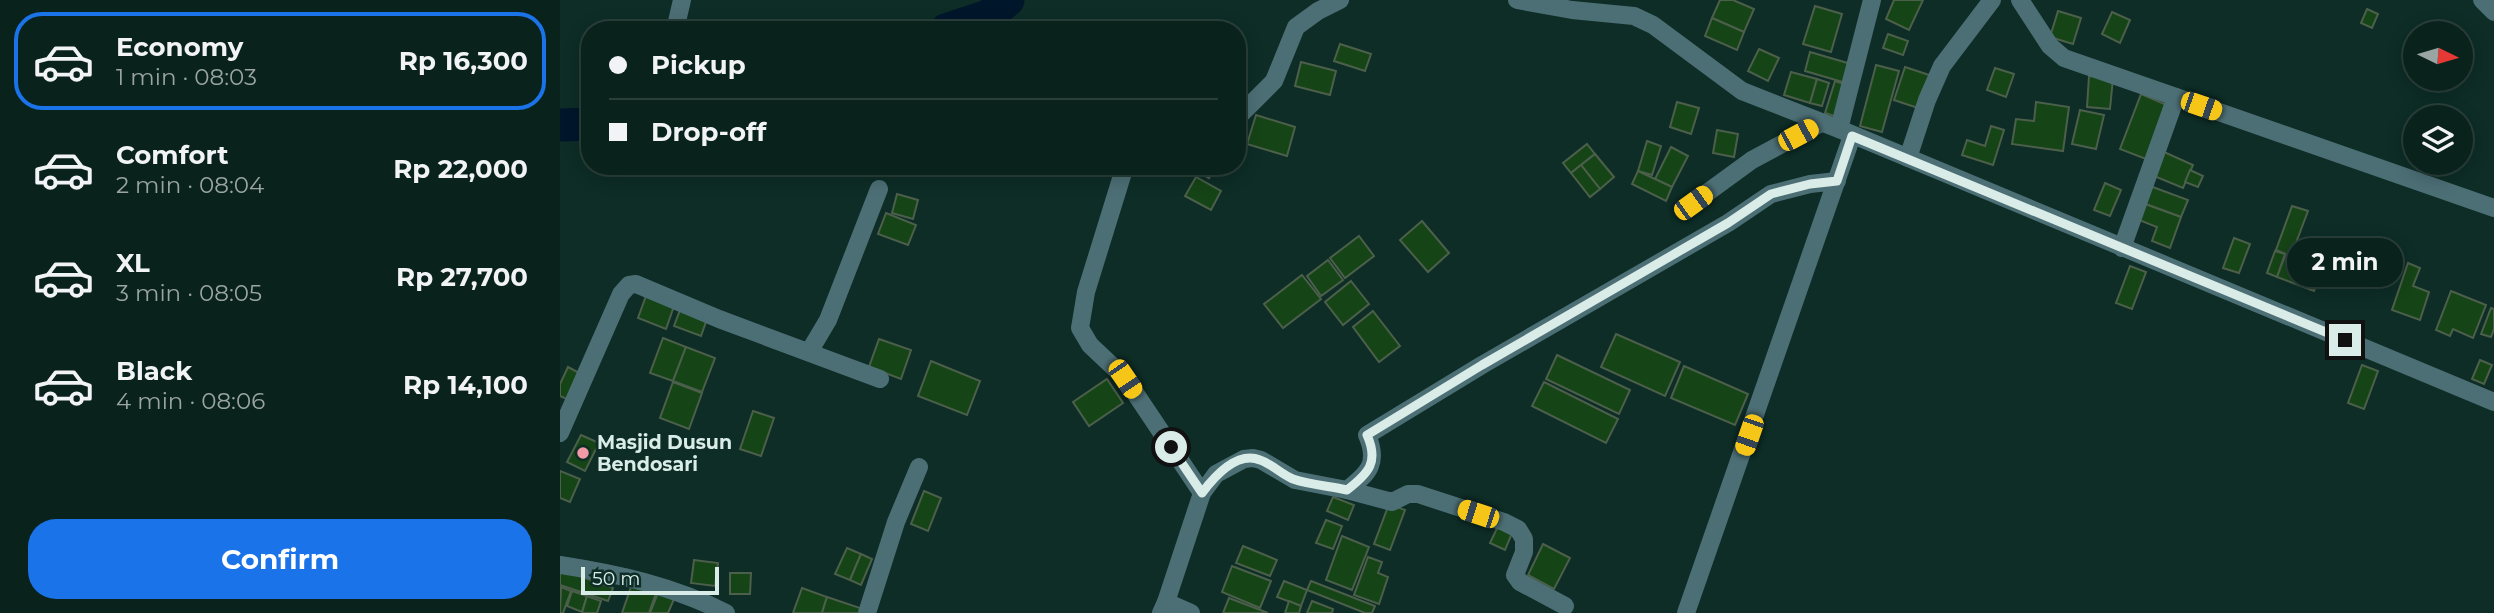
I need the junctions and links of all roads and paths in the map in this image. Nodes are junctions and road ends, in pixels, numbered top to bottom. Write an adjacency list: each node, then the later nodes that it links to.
1 (682, 0): 9 (street)
2 (1340, 0): 11 (street)
3 (1517, 0): 12 (street)
4 (1872, 0): 13 (street)
5 (1992, 0): 14 (street)
6 (2020, 0): 10 (street)
7 (2482, 0): 8 (street)
8 (2494, 12)
9 (678, 21)
10 (2176, 97): 19 (street); 20 (street)
11 (1246, 109)
12 (1821, 123): 13 (street); 18 (street)
13 (1846, 132): 14 (street); 16 (street)
14 (1908, 158): 20 (street)
15 (1122, 175): 27 (street)
16 (1837, 181): 26 (street); 34 (street)
17 (879, 190): 21 (street)
18 (1693, 203)
19 (2494, 208)
20 (2122, 248): 23 (street)
21 (809, 352): 22 (street); 24 (street)
22 (880, 379)
23 (2494, 402)
24 (560, 433)
25 (919, 467): 32 (street)
26 (1347, 490): 27 (street); 30 (street)
27 (1202, 493): 29 (street)
28 (560, 565): 31 (street)
29 (1163, 608): 33 (street)
30 (1568, 611)
31 (726, 613)
32 (867, 613)
33 (1191, 613)
34 (1686, 613)

